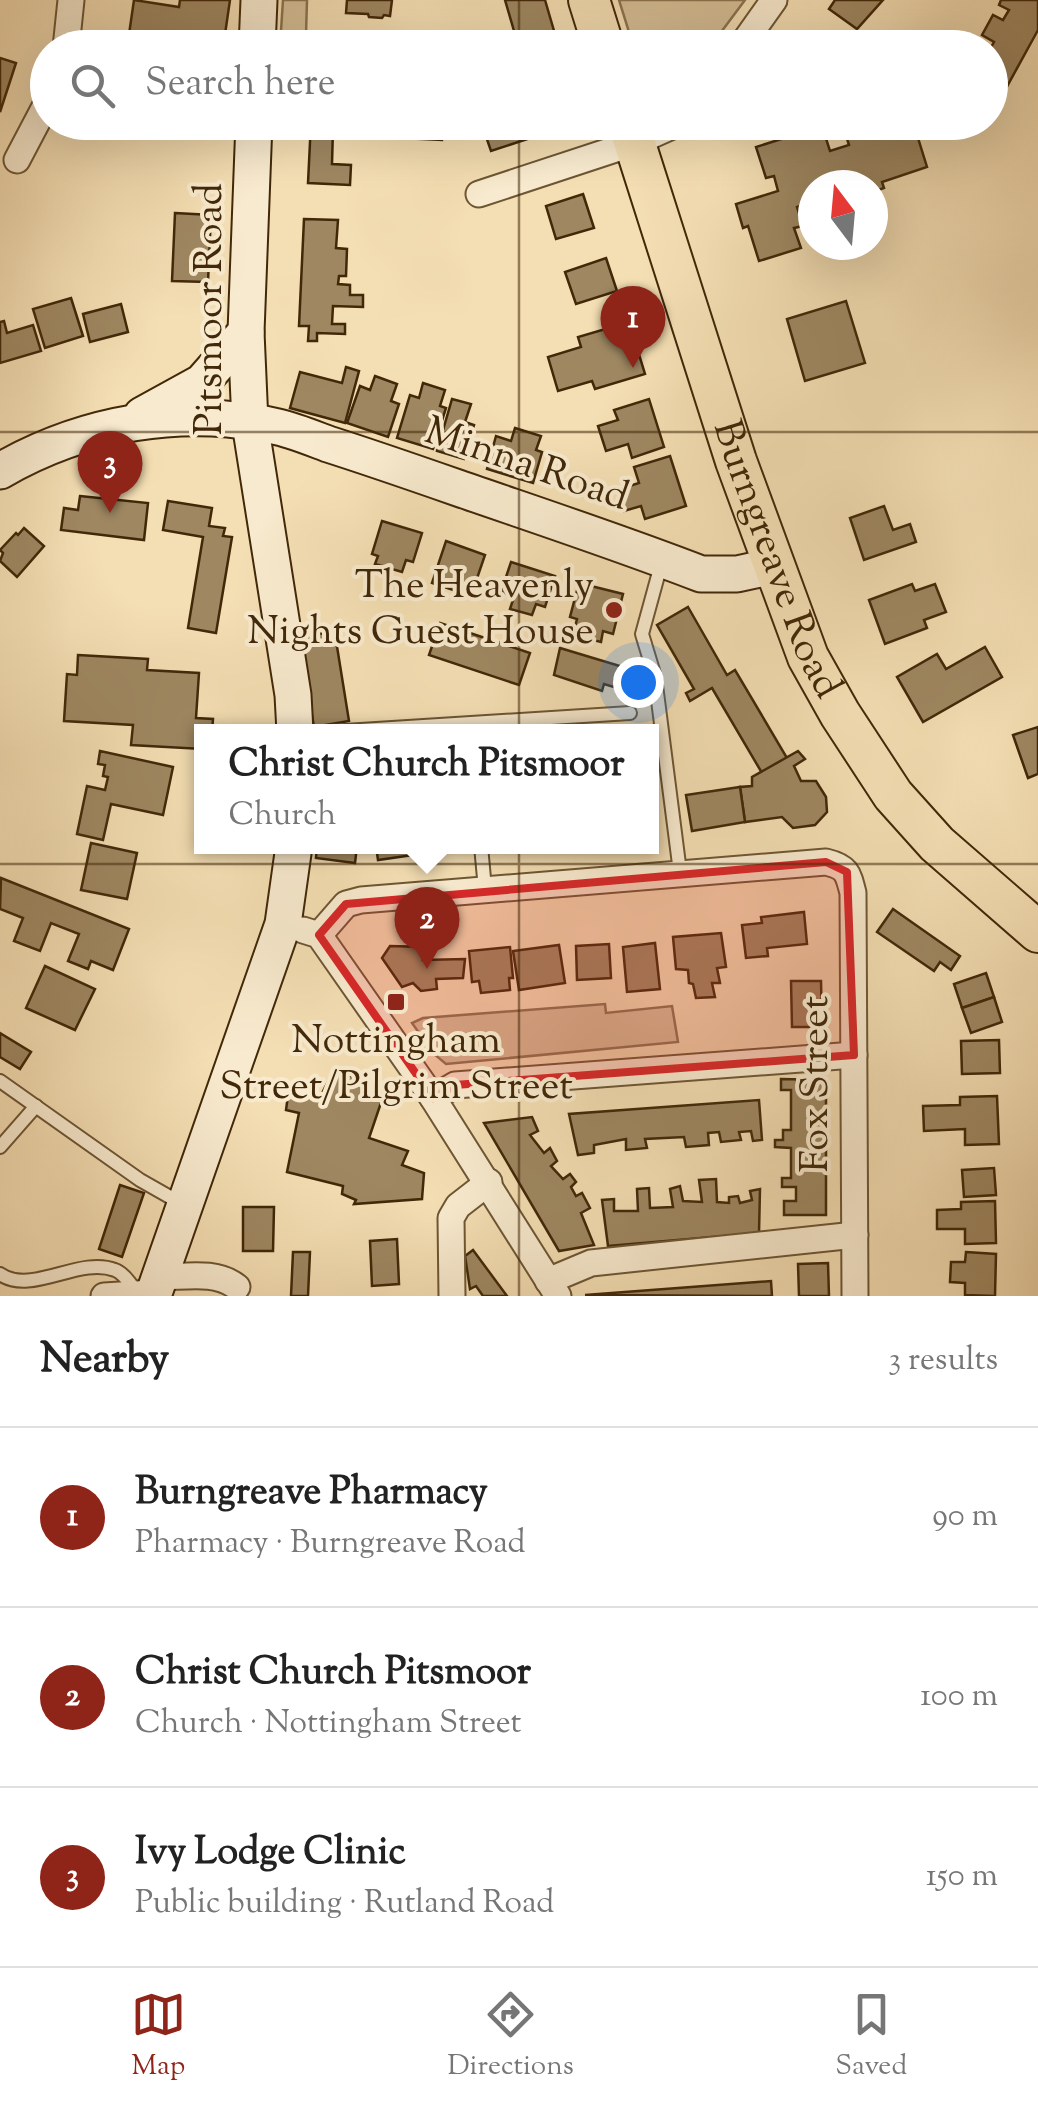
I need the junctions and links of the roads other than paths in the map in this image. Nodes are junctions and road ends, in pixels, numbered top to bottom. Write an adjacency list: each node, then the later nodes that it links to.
1 (71, 0): 5 (street)
2 (260, 0): 6 (main road)
3 (589, 0): 7 (main road)
4 (774, 0): 8 (street)
5 (68, 30)
6 (258, 30)
7 (598, 30)
8 (753, 30)
9 (30, 136): 13 (street)
10 (253, 140): 15 (main road, Pitsmoor Road)
11 (614, 140): 14 (street)
12 (633, 140): 20 (main road, Burngreave Road)
13 (17, 160)
14 (479, 194)
15 (246, 332): 16 (main road, Pitsmoor Road); 17 (main road)
16 (250, 422): 17 (main road, Minna Road); 19 (main road, Minna Road); 22 (main road, Pitsmoor Road)
17 (123, 424): 18 (main road)
18 (0, 471)
19 (662, 559): 20 (main road, Minna Road); 26 (lane)
20 (774, 566): 29 (main road, Burngreave Road)
21 (630, 714): 23 (lane)
22 (294, 724)
23 (463, 724)
24 (293, 854): 28 (main road)
25 (482, 854): 27 (lane)
26 (680, 872): 27 (street); 31 (street, Fox Street)
27 (485, 889): 30 (street)
28 (284, 924): 30 (street); 37 (main road)
29 (1038, 932)
30 (319, 936): 33 (street)
31 (854, 1055): 33 (street); 38 (street, Fox Street)
32 (0, 1081): 34 (lane)
33 (434, 1098): 36 (street)
34 (36, 1106): 35 (lane); 37 (lane)
35 (0, 1148)
36 (488, 1182): 41 (street); 44 (street)
37 (186, 1206): 42 (main road)
38 (855, 1236): 41 (street); 45 (street, Fox Street)
39 (0, 1274): 42 (lane)
40 (237, 1287): 42 (street)
41 (553, 1289)
42 (150, 1290): 43 (street)
43 (104, 1296)
44 (452, 1296)
45 (854, 1296)

